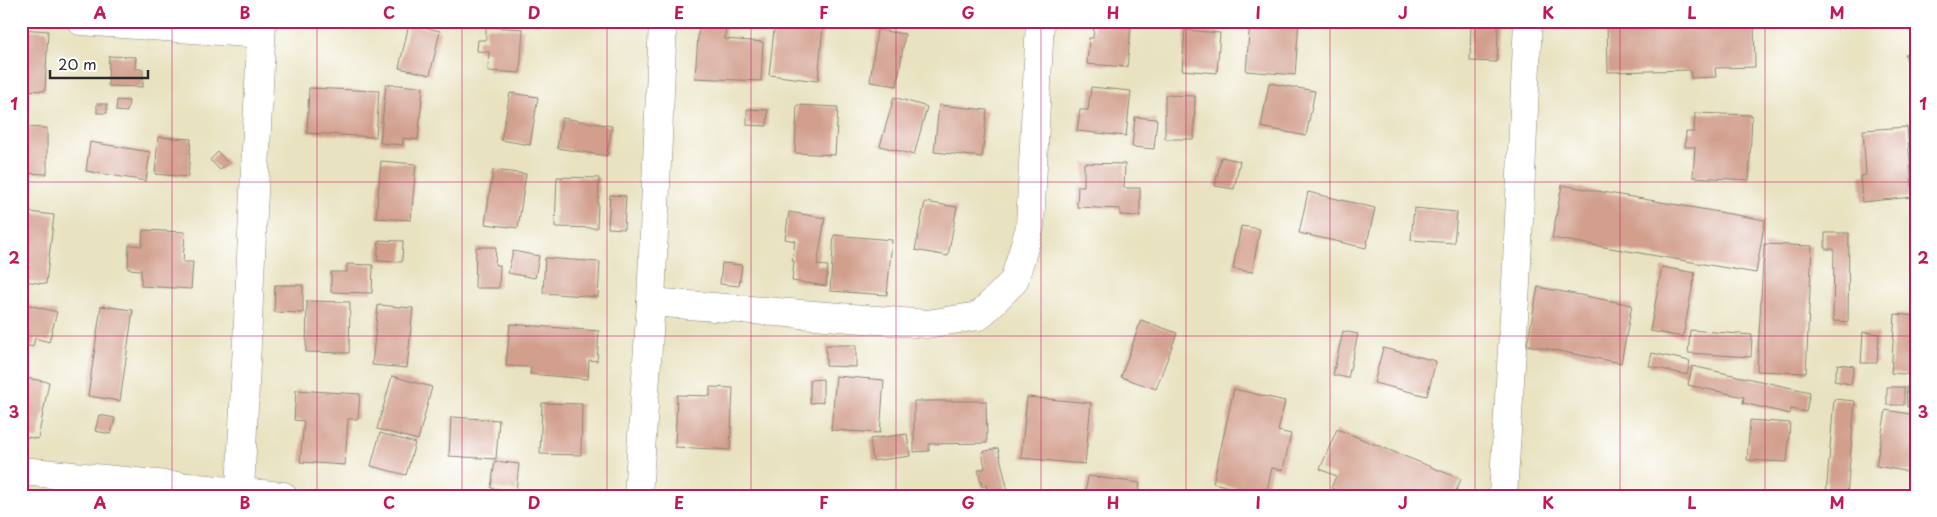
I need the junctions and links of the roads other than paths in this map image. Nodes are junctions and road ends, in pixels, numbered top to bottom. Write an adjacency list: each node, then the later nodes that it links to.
1 (80, 21): 5 (street)
2 (663, 21): 6 (street)
3 (1040, 21): 6 (street)
4 (1528, 21): 11 (street)
5 (261, 27): 8 (street)
6 (651, 302): 10 (street)
7 (21, 471): 8 (street)
8 (240, 492): 9 (street)
9 (283, 496)
10 (638, 496)
11 (1503, 496)

